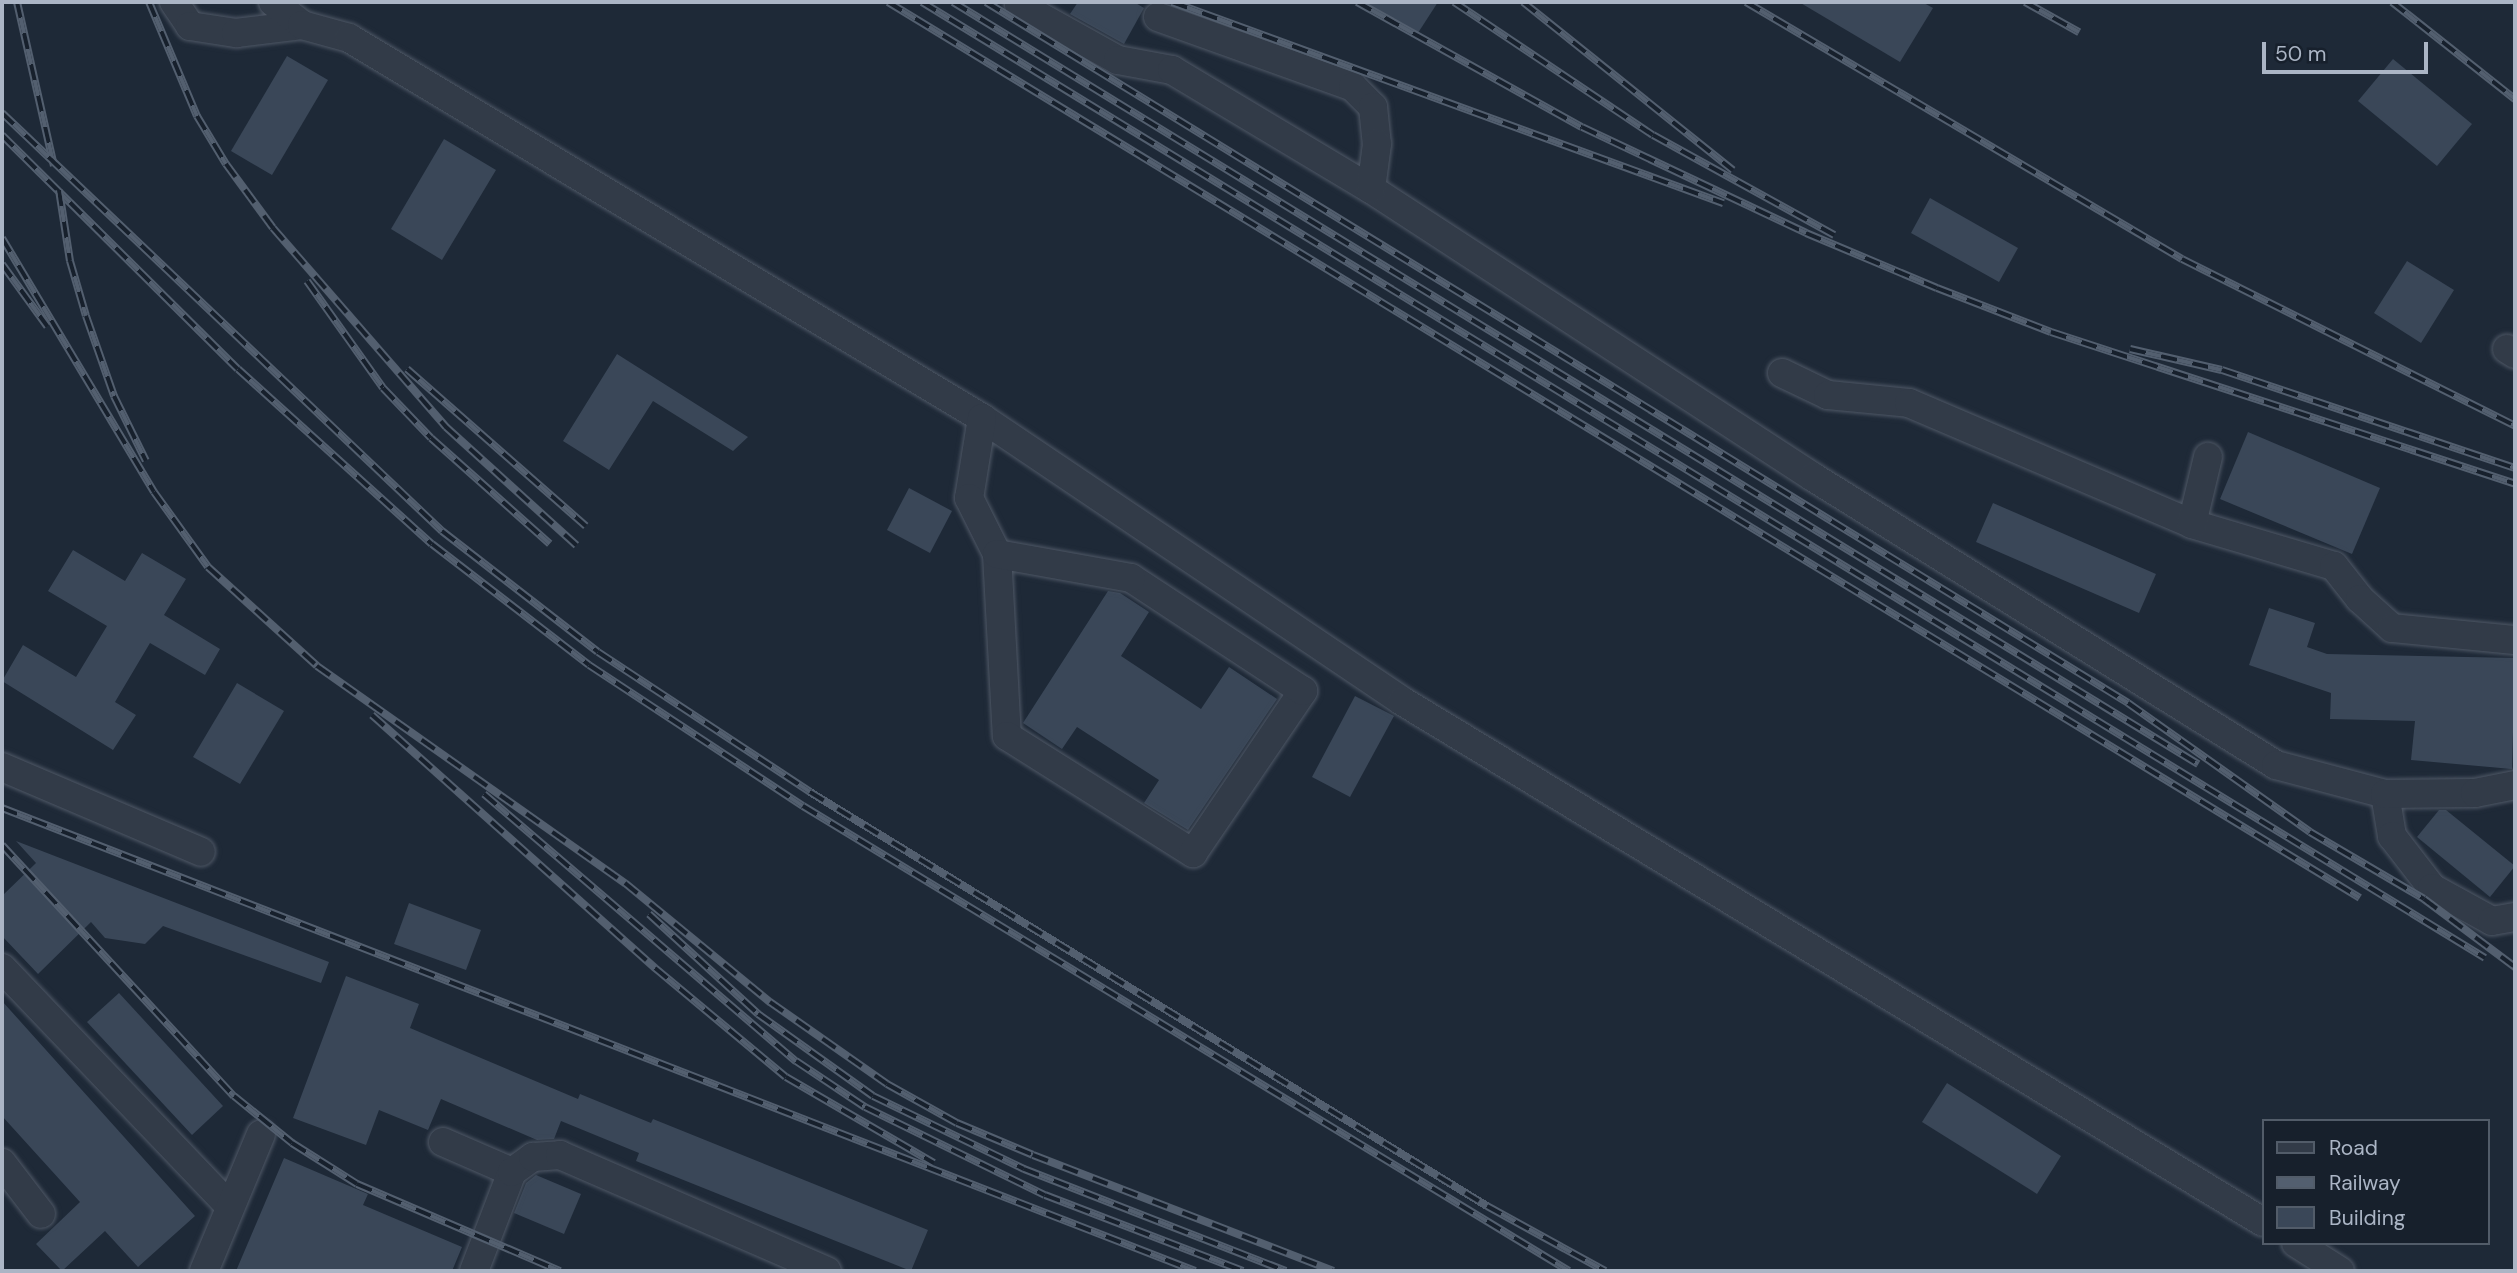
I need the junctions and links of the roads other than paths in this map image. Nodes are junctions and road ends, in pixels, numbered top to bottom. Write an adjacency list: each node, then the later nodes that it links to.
1 (174, 2): 5 (street)
2 (273, 2): 5 (street)
3 (1020, 5): 6 (street)
4 (1157, 17): 6 (street)
5 (302, 24): 8 (street)
6 (1371, 189): 15 (street)
7 (1782, 373): 10 (street)
8 (982, 418): 11 (street); 25 (street)
9 (2208, 457): 10 (street)
10 (2192, 524): 12 (street)
11 (997, 554): 11 (street)
12 (2515, 640)
13 (2, 767): 16 (street)
14 (2515, 785): 15 (street)
15 (2385, 794): 17 (street)
16 (201, 852)
17 (2515, 917)
18 (2, 968): 23 (street)
19 (261, 1134): 23 (street)
20 (443, 1142): 22 (street)
21 (2, 1163): 24 (street)
22 (512, 1172): 28 (street); 29 (street)
23 (230, 1207): 27 (street)
24 (41, 1214)
25 (2262, 1221)
26 (2299, 1245): 30 (street)
27 (204, 1271)
28 (474, 1271)
29 (827, 1271)
30 (2340, 1271)

